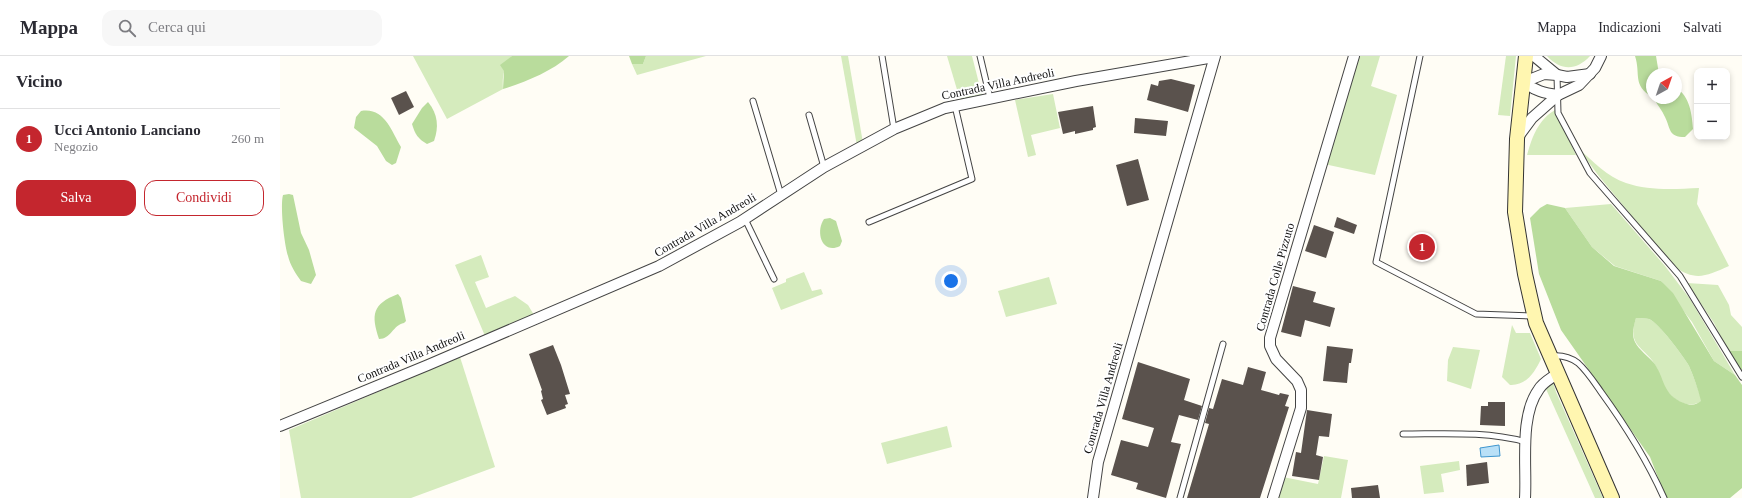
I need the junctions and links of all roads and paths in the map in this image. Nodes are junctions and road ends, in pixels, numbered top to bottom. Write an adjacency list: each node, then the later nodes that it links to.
1 (882, 56): 17 (lane)
2 (980, 56): 13 (lane)
3 (1215, 56): 13 (street, Contrada Villa Andreoli); 32 (street, Contrada Villa Andreoli)
4 (1354, 56): 34 (street, Contrada Colle Pizzuto)
5 (1420, 56): 24 (lane)
6 (1526, 56): 11 (main road)
7 (1534, 56): 10 (street)
8 (1601, 56): 9 (street)
9 (1590, 74): 10 (street); 12 (street)
10 (1557, 75): 11 (street); 12 (lane)
11 (1524, 82): 12 (street); 18 (main road)
12 (1558, 95): 18 (street); 28 (lane)
13 (990, 98): 15 (street, Contrada Villa Andreoli)
14 (753, 100): 20 (lane)
15 (955, 106): 17 (street, Contrada Villa Andreoli); 22 (lane)
16 (809, 114): 19 (lane)
17 (894, 129): 19 (street, Contrada Villa Andreoli)
18 (1517, 139): 24 (main road)
19 (824, 167): 20 (street, Contrada Villa Andreoli)
20 (781, 195): 21 (street, Contrada Villa Andreoli)
21 (745, 218): 23 (lane); 29 (street, Contrada Villa Andreoli)
22 (869, 222)
23 (774, 279)
24 (1535, 316): 26 (main road)
25 (1223, 344): 33 (lane)
26 (1551, 356): 27 (main road); 37 (lane)
27 (1558, 373): 31 (street); 36 (main road)
28 (1742, 377)
29 (280, 426)
30 (1403, 434): 31 (lane)
31 (1526, 442): 35 (street)
32 (1093, 498)
33 (1180, 498)
34 (1273, 498)
35 (1524, 498)
36 (1612, 498)
37 (1664, 498)

